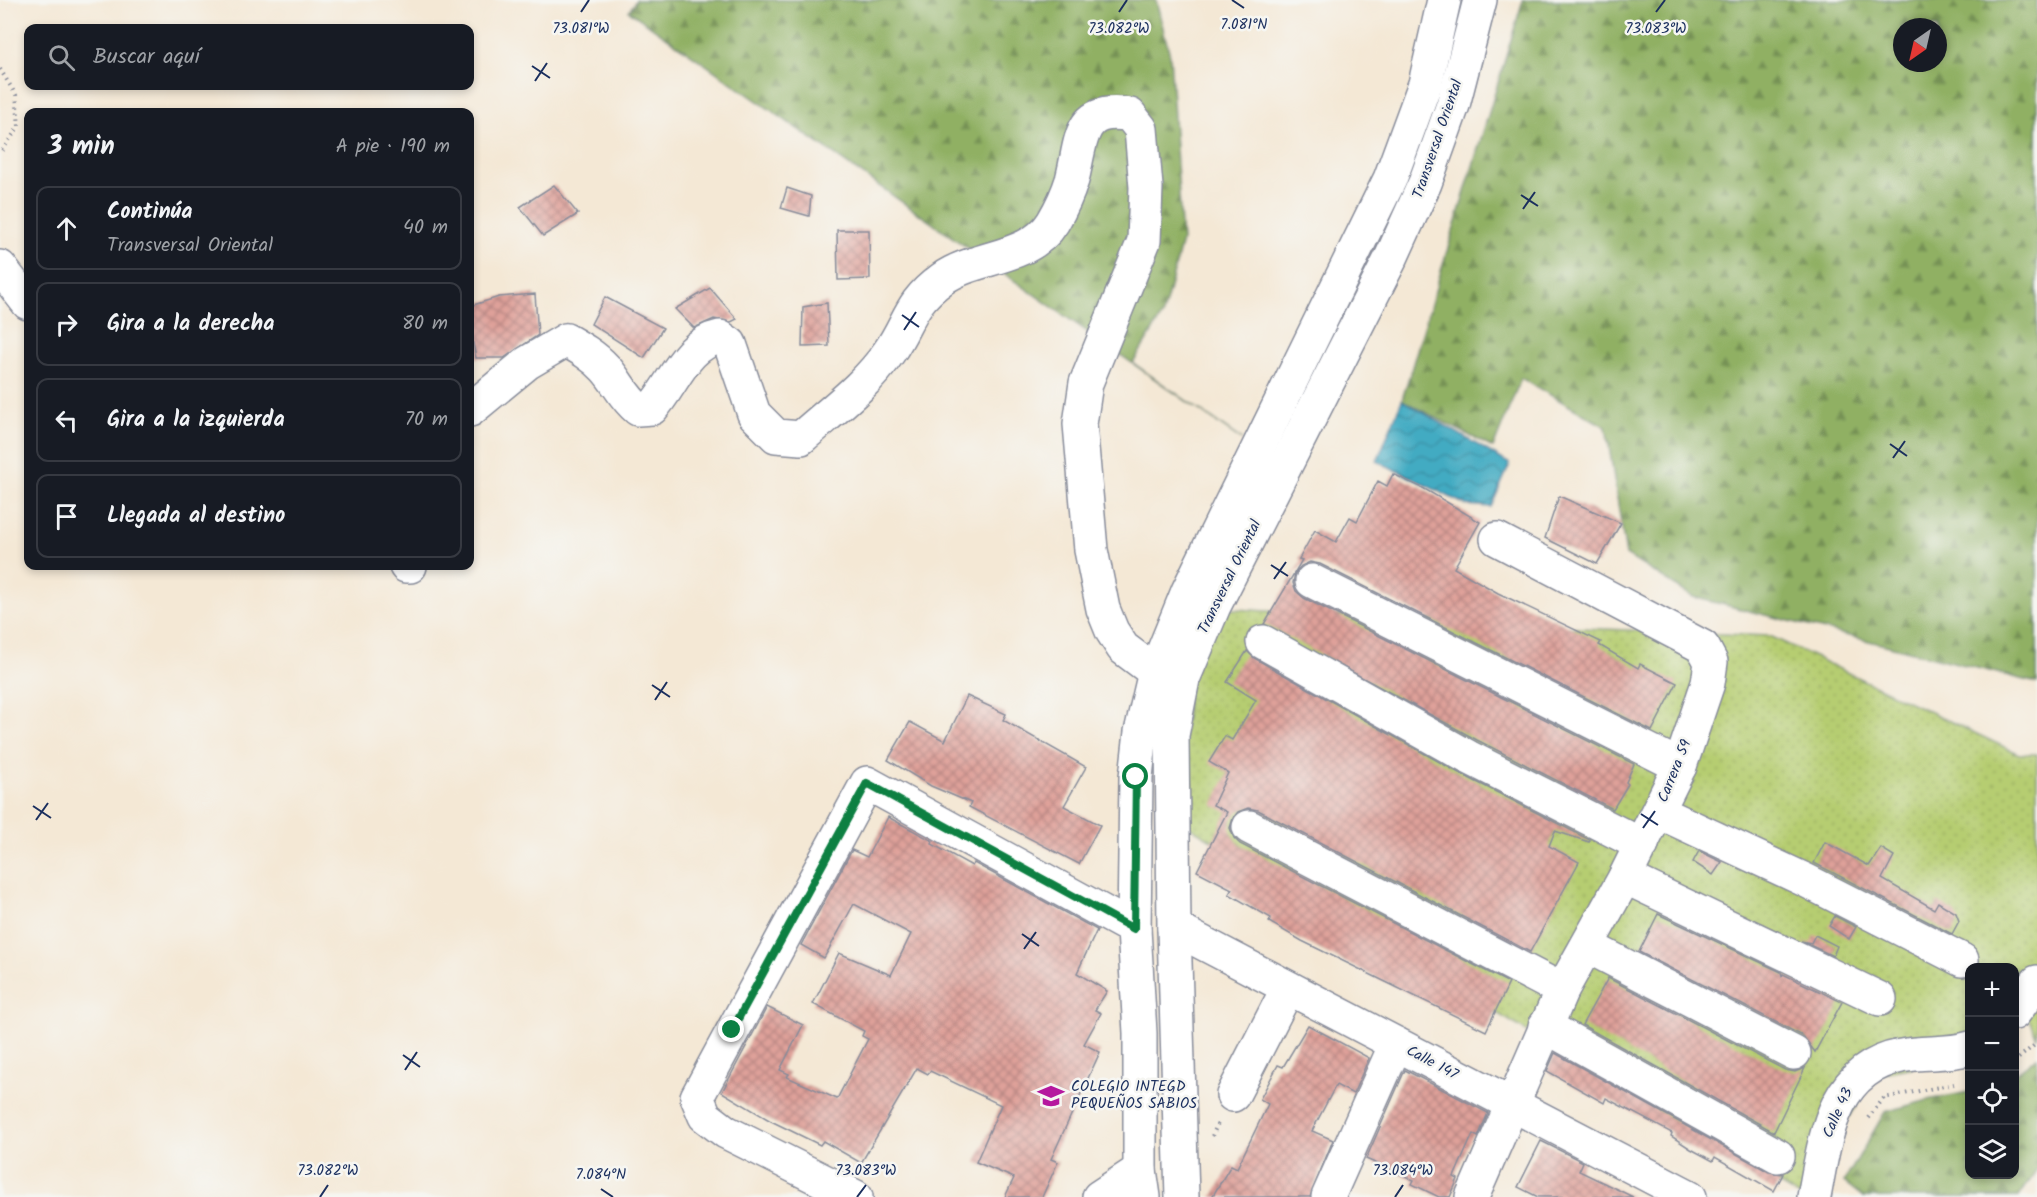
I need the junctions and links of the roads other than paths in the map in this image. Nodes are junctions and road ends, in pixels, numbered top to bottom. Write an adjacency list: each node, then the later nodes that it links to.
1 (1444, 0): 9 (street, Transversal Oriental)
2 (1480, 0): 15 (street, Transversal Oriental)
3 (0, 267): 4 (street)
4 (24, 298)
5 (474, 407): 9 (street)
6 (1497, 539): 10 (street, Carrera 59)
7 (1312, 581): 10 (street)
8 (1263, 642): 13 (street)
9 (1155, 672): 16 (street, Transversal Oriental)
10 (1680, 766): 11 (street, Carrera 59)
11 (1659, 812): 13 (street, Carrera 59); 18 (street)
12 (1249, 827): 21 (street)
13 (1642, 845): 14 (street, Carrera 59)
14 (1625, 877): 17 (street, Carrera 59); 22 (street)
15 (1174, 928): 20 (street, Calle 147); 34 (street, Transversal Oriental)
16 (1134, 929): 31 (street, Transversal Oriental); 32 (street)
17 (1587, 946): 21 (street, Carrera 59); 27 (street)
18 (1962, 960)
19 (2037, 982): 23 (street)
20 (1288, 988): 25 (street, Calle 147); 28 (street)
21 (1562, 990): 24 (street, Carrera 59)
22 (1880, 999)
23 (2019, 1006)
24 (1545, 1026): 29 (street, Carrera 59); 30 (street)
25 (1396, 1044): 29 (street, Calle 147); 35 (street)
26 (1965, 1049): 38 (street, Calle 43)
27 (1794, 1053)
28 (1233, 1095)
29 (1513, 1105): 36 (street, Carrera 59); 37 (street, Calle 147)
30 (1778, 1156)
31 (1142, 1184): 33 (street)
32 (856, 1197)
33 (1099, 1197)
34 (1182, 1197)
35 (1328, 1197)
36 (1472, 1197)
37 (1690, 1197)
38 (1814, 1197)

